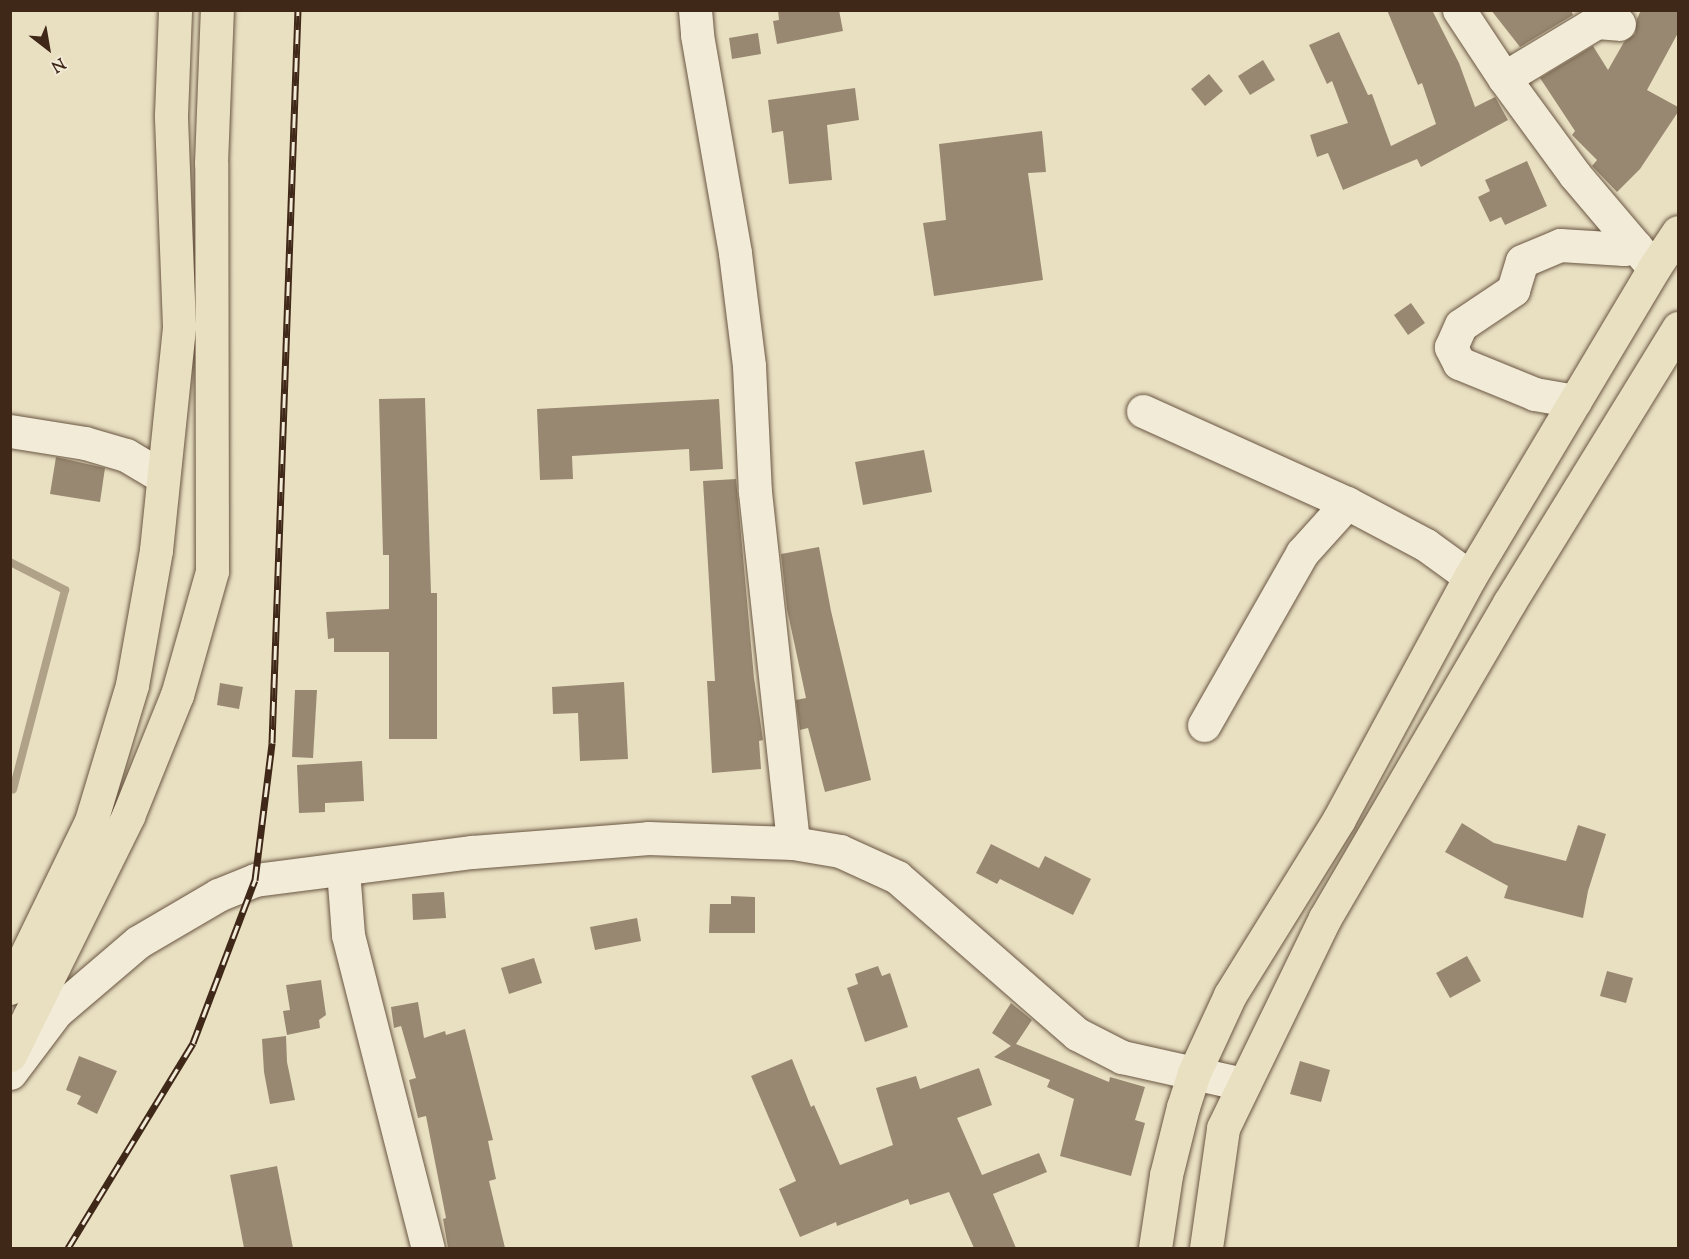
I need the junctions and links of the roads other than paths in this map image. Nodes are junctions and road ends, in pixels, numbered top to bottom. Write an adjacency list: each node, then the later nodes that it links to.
1 (175, 10): 13 (main road)
2 (217, 10): 20 (main road)
3 (695, 10): 17 (street)
4 (1459, 10): 6 (street)
5 (1618, 24): 6 (street)
6 (1504, 78): 8 (street)
7 (1678, 232): 8 (main road)
8 (1645, 257): 10 (main road); 10 (street)
9 (1678, 328): 23 (main road)
10 (1575, 401): 15 (main road)
11 (1143, 411): 14 (street)
12 (10, 431): 13 (street)
13 (162, 477): 19 (main road)
14 (1347, 503): 15 (street); 16 (street)
15 (1470, 577): 22 (main road)
16 (1203, 725)
17 (793, 843): 18 (street); 22 (street)
18 (343, 870): 21 (street); 24 (street)
19 (10, 988)
20 (10, 1055)
21 (10, 1073)
22 (1194, 1073): 23 (street); 25 (main road)
23 (1243, 1084): 26 (main road)
24 (428, 1248)
25 (1155, 1248)
26 (1206, 1248)

